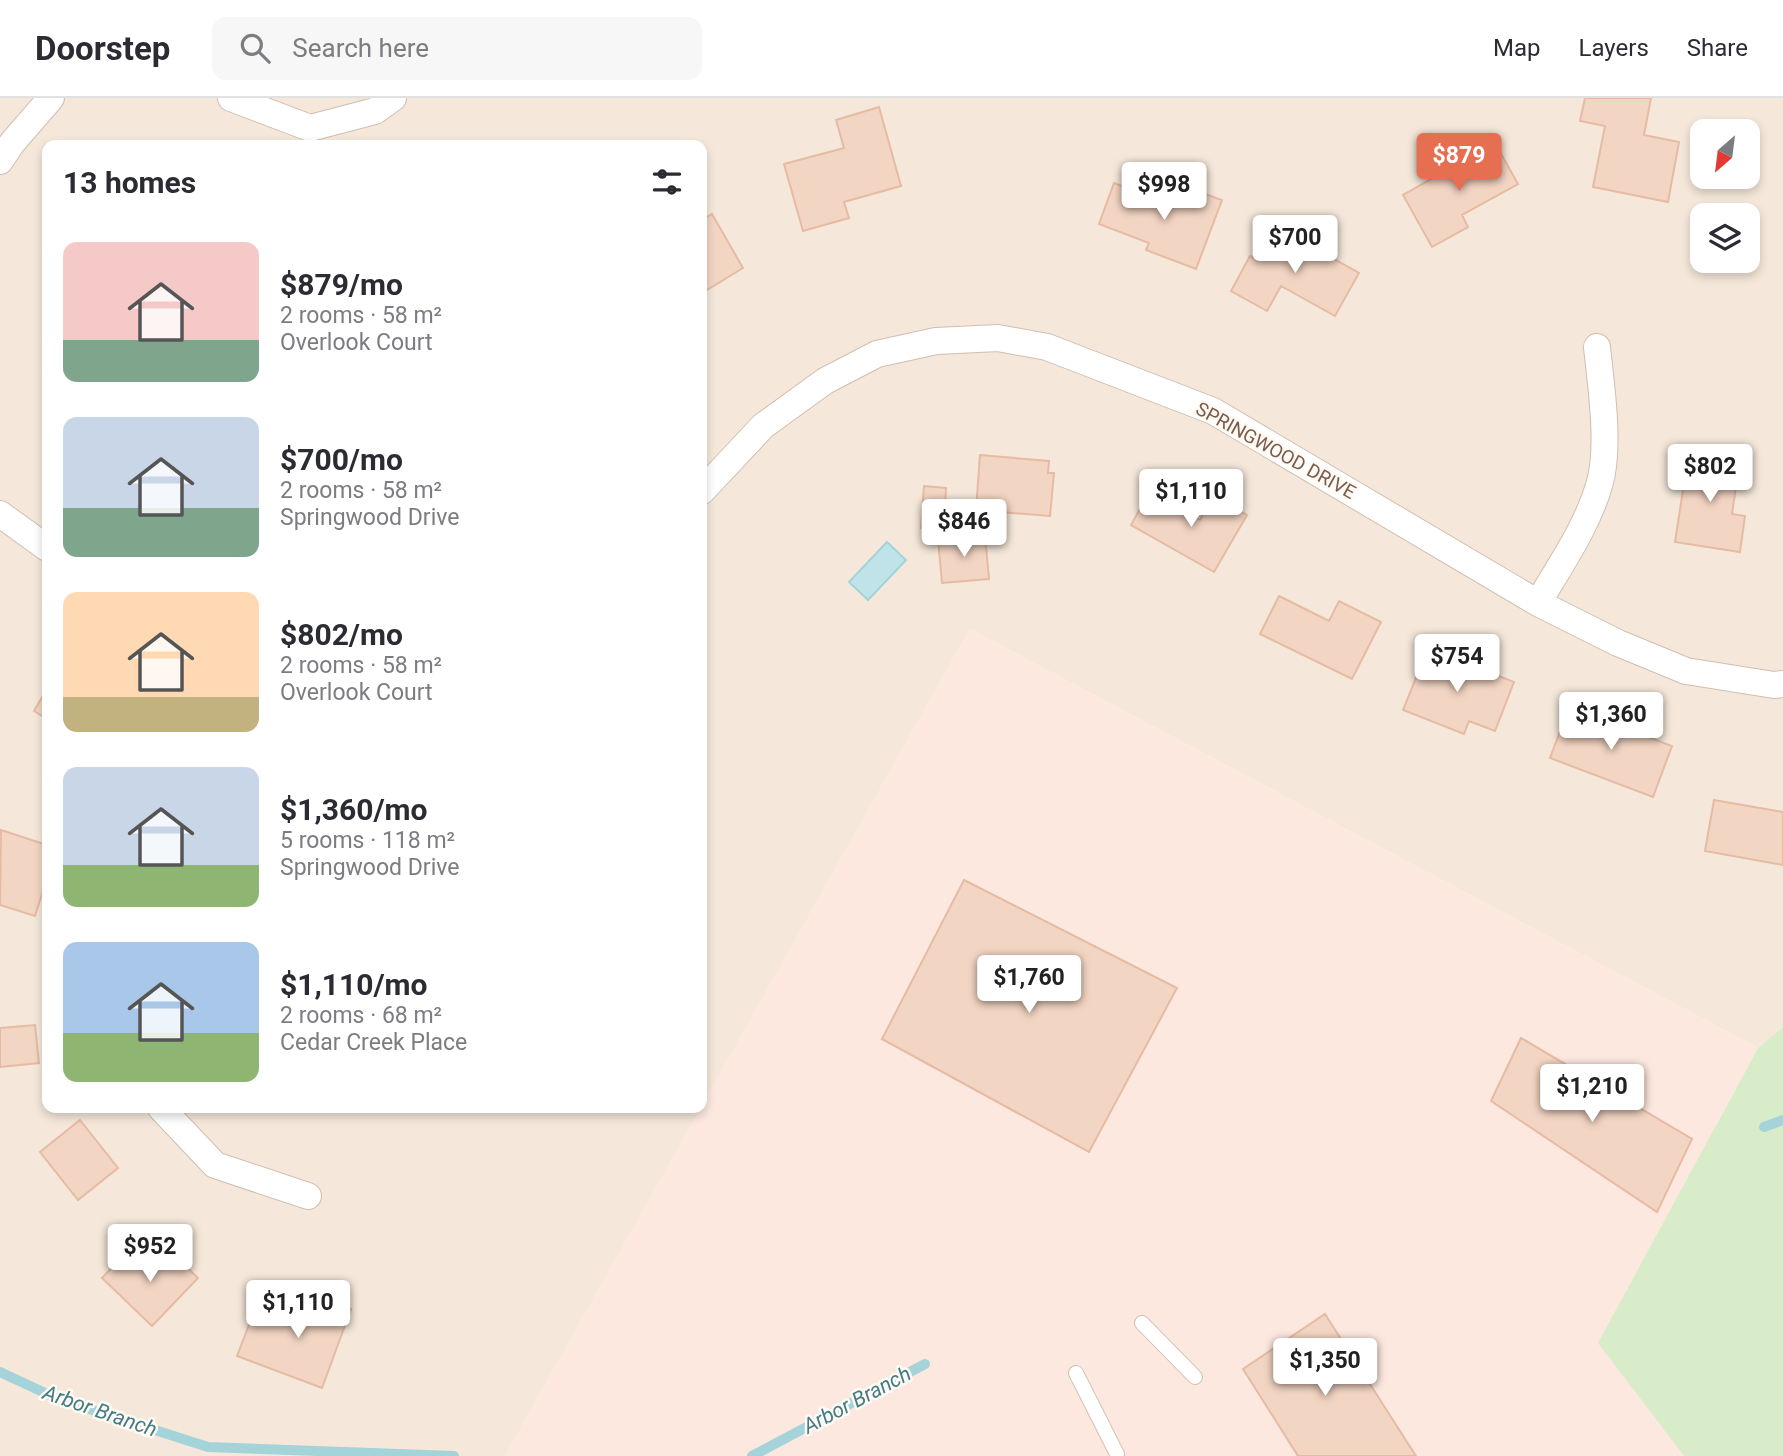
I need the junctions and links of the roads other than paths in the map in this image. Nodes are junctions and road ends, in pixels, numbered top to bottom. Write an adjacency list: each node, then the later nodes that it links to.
1 (51, 98): 4 (street)
2 (231, 98): 3 (street)
3 (393, 98)
4 (0, 161)
5 (1597, 347): 9 (street)
6 (707, 486): 9 (street, SPRINGWOOD DRIVE)
7 (0, 514): 8 (street)
8 (42, 544)
9 (1538, 603): 10 (street, SPRINGWOOD DRIVE)
10 (1783, 684)
11 (166, 1113): 12 (street)
12 (308, 1196)
13 (1142, 1324): 15 (lane)
14 (1076, 1373): 16 (lane)
15 (1195, 1377)
16 (1117, 1454)

